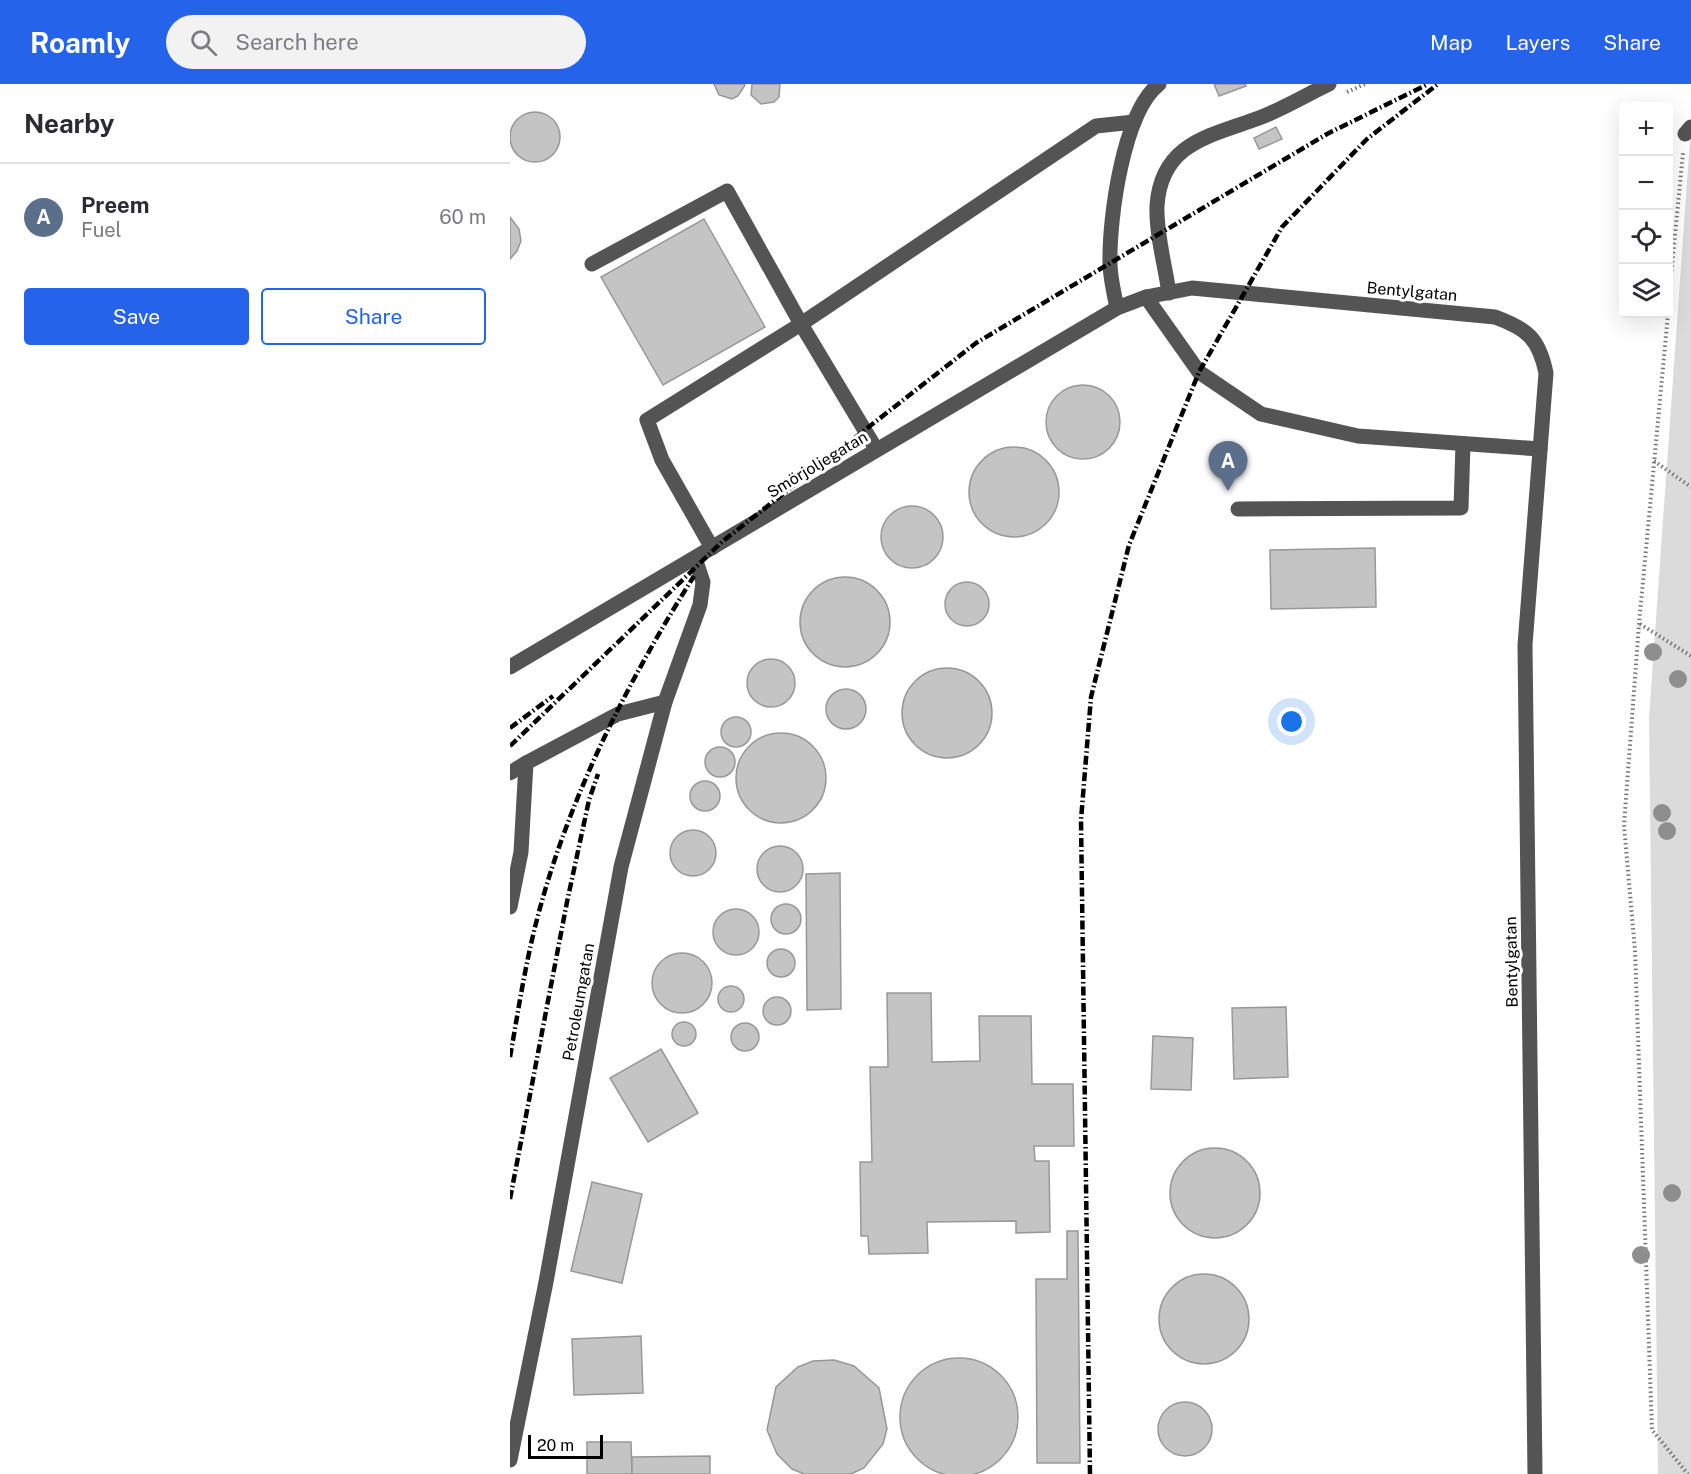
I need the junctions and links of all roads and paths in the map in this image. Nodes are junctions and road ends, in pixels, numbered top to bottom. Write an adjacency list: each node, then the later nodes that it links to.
1 (1159, 84): 3 (street)
2 (1329, 84): 7 (street)
3 (1134, 122): 9 (street); 11 (street)
4 (1688, 131): 6 (path)
5 (592, 264): 11 (street)
6 (1673, 264)
7 (1169, 293): 8 (street, Bentylgatan); 14 (street, Bentylgatan)
8 (1146, 297): 9 (street, Smörjoljegatan); 12 (street)
9 (1117, 308): 13 (street, Smörjoljegatan)
10 (1668, 318): 15 (path)
11 (801, 324): 13 (street); 18 (street)
12 (1462, 444): 14 (street); 17 (street)
13 (876, 449): 18 (street, Smörjoljegatan)
14 (1540, 449): 28 (street, Bentylgatan)
15 (1654, 461): 16 (path); 20 (path)
16 (1691, 487)
17 (1238, 509)
18 (712, 548): 19 (street, Smörjoljegatan)
19 (695, 558): 22 (street, Smörjoljegatan); 23 (street, Petroleumgatan)
20 (1639, 624): 21 (path); 29 (path)
21 (1691, 656)
22 (510, 667)
23 (665, 702): 24 (street); 27 (street, Petroleumgatan)
24 (526, 763): 25 (street); 26 (street)
25 (510, 773)
26 (510, 907)
27 (510, 1460)
28 (1535, 1474)
29 (1688, 1474)

